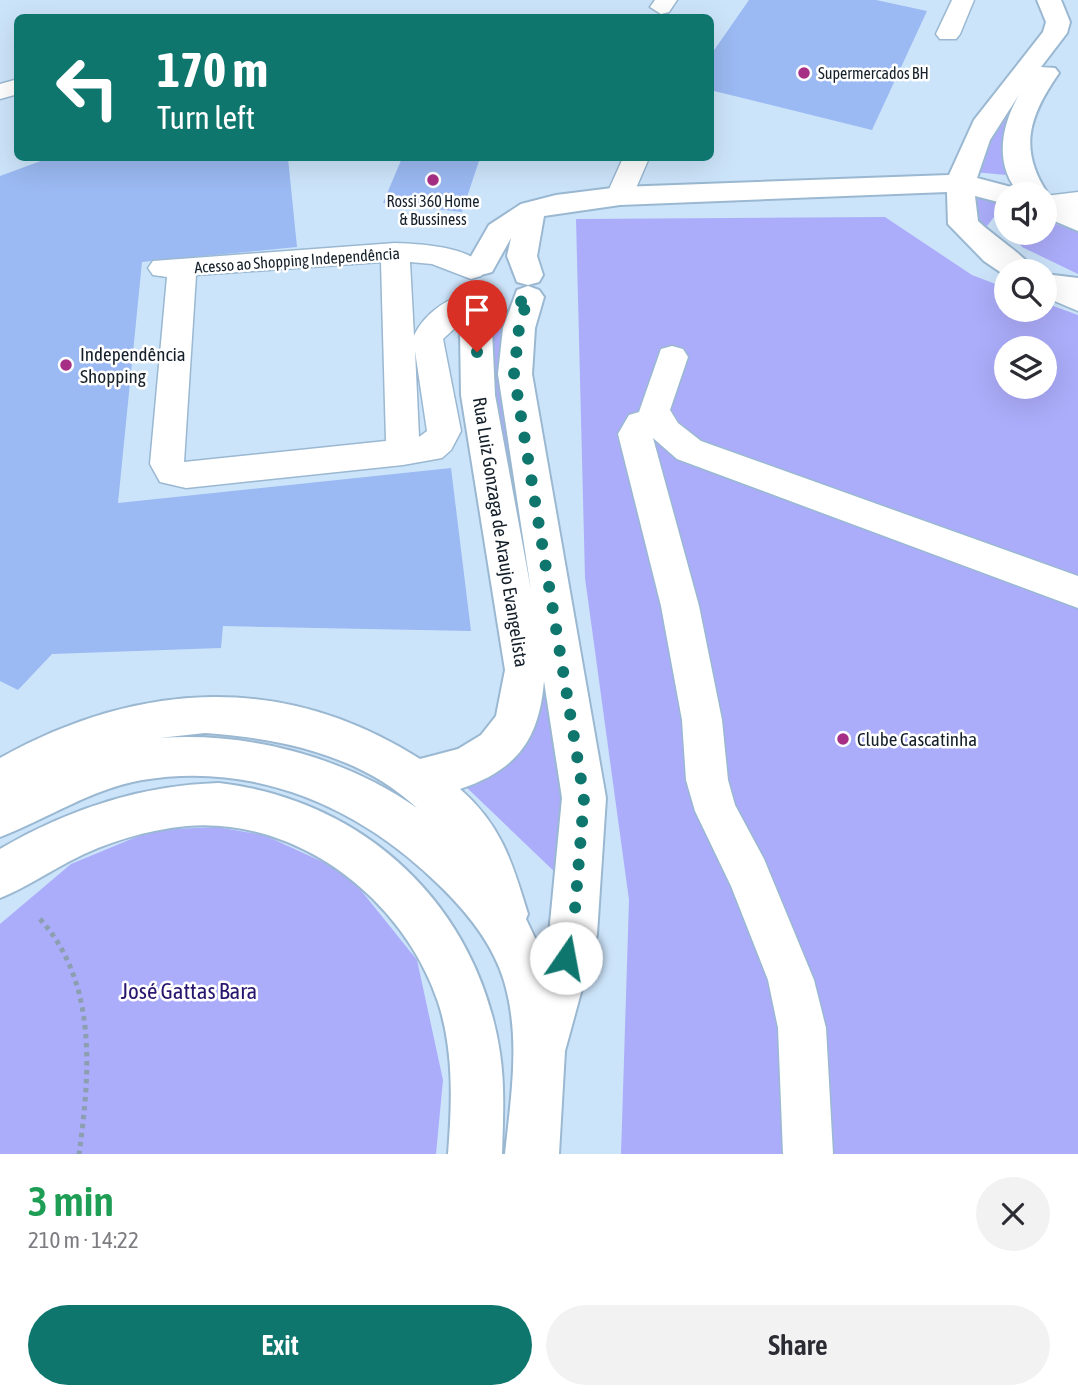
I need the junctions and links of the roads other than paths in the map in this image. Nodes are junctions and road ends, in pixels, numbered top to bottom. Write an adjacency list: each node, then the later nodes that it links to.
1 (962, 0): 3 (street)
2 (1048, 0): 5 (main road)
3 (948, 34)
4 (1078, 34): 7 (main road)
5 (970, 149): 8 (main road); 9 (main road)
6 (635, 161): 12 (street)
7 (1026, 182)
8 (961, 183): 9 (main road); 11 (main road); 18 (main road)
9 (905, 185): 10 (main road)
10 (861, 188): 12 (main road); 18 (main road)
11 (994, 192)
12 (620, 196): 15 (main road)
13 (1078, 201): 14 (street)
14 (1057, 204)
15 (531, 210): 23 (main road); 24 (main road, Rua Luiz Gonzaga de Araujo Evangelista)
16 (1057, 211): 17 (main road)
17 (1078, 222)
18 (963, 224): 21 (main road)
19 (996, 245): 21 (main road)
20 (395, 252): 23 (street, Acesso ao Shopping Independência); 31 (street); 31 (street, Acesso ao Shopping Independência)
21 (995, 254): 22 (main road)
22 (1002, 259)
23 (472, 279): 24 (main road); 24 (main road); 31 (street); 33 (main road, Rua Luiz Gonzaga de Araujo Evangelista)
24 (528, 286): 38 (main road, Rua Luiz Gonzaga de Araujo Evangelista)
25 (1057, 286): 26 (main road)
26 (1078, 288)
27 (1057, 291): 28 (street)
28 (1078, 301)
29 (673, 357): 30 (street)
30 (660, 421): 32 (street); 41 (street)
31 (403, 452)
32 (1078, 592)
33 (415, 780): 34 (main road); 37 (main road)
34 (0, 782)
35 (0, 816): 37 (main road)
36 (0, 874): 39 (main road)
37 (508, 930): 38 (main road)
38 (540, 1056): 40 (main road)
39 (475, 1154)
40 (531, 1154)
41 (808, 1154)

